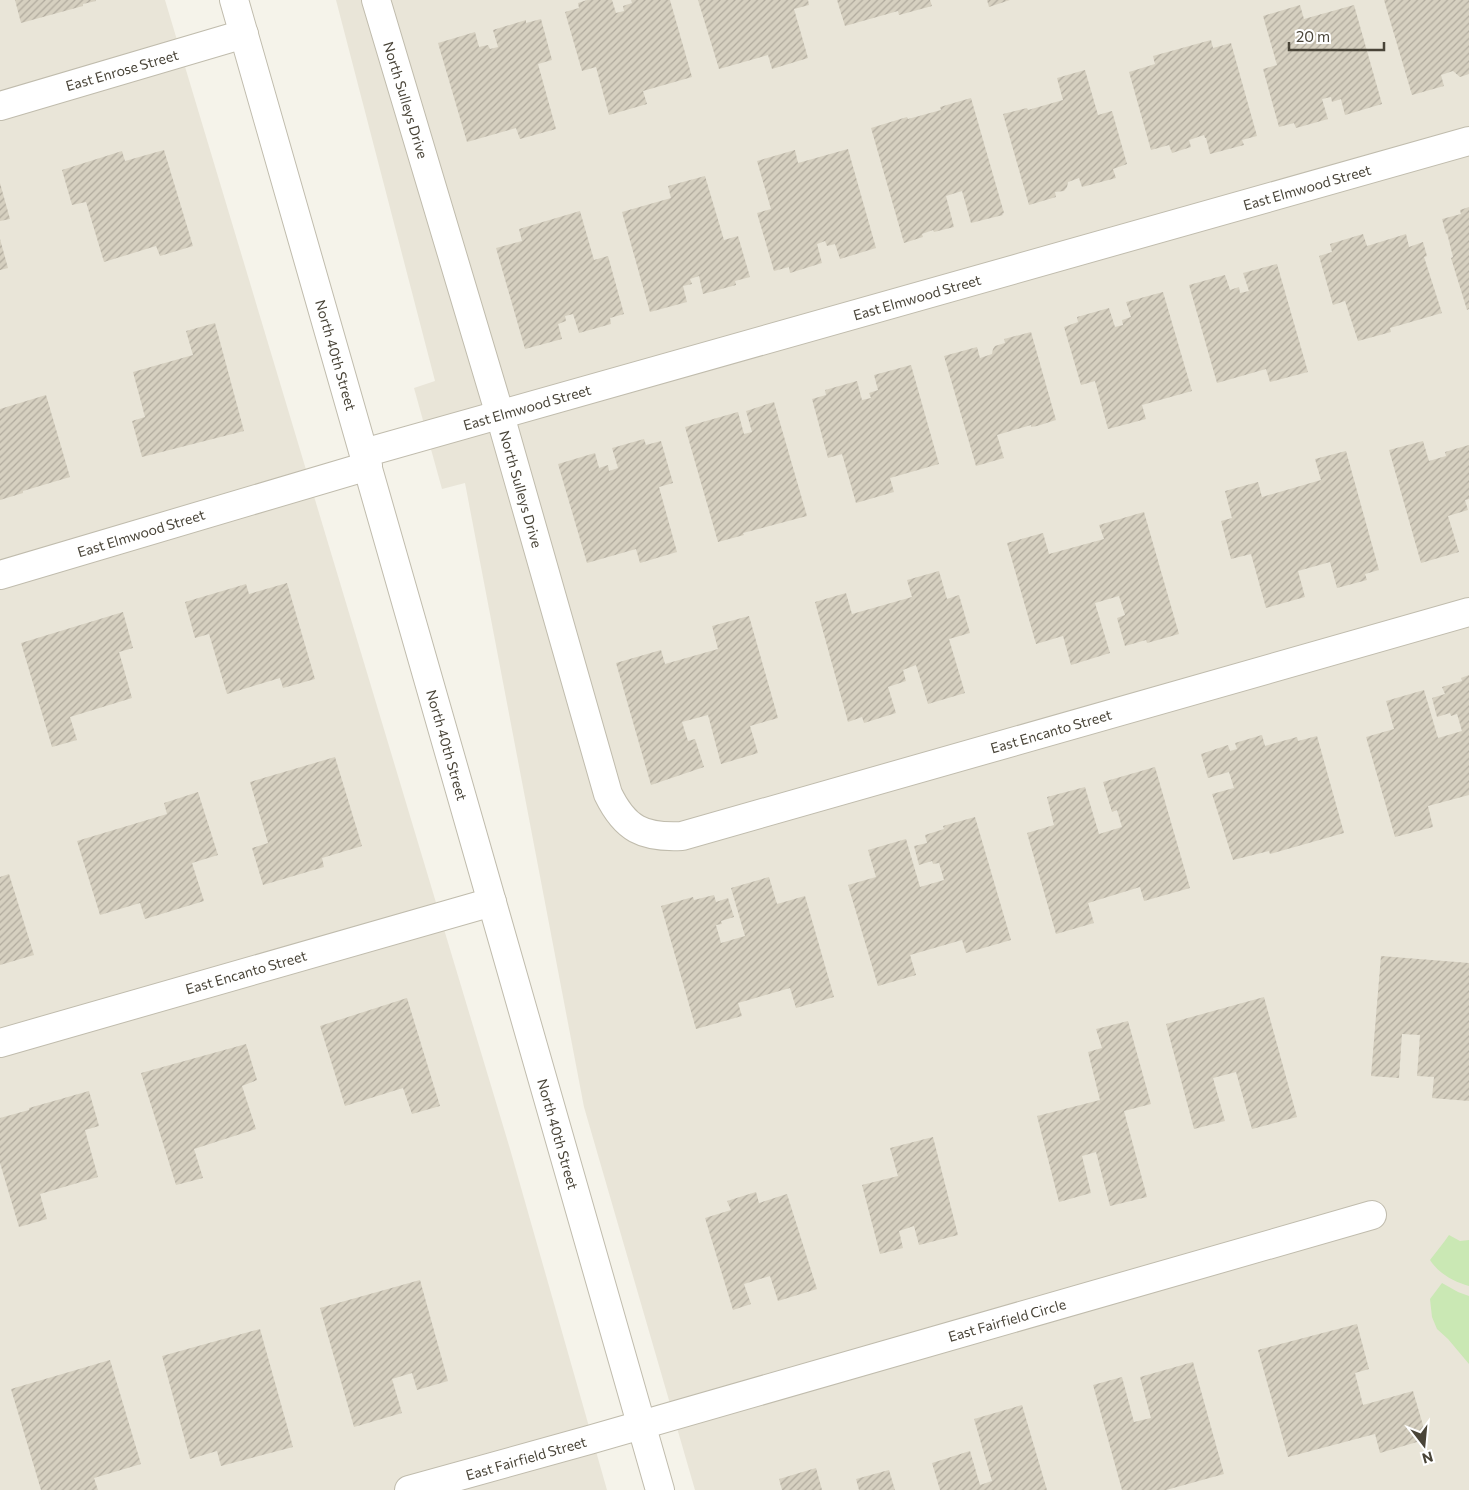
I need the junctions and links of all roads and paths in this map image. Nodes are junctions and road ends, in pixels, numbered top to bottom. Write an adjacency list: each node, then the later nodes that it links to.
1 (234, 0): 3 (street, North 40th Street)
2 (376, 0): 6 (street, North Sulleys Drive)
3 (244, 34): 4 (street, East Enrose Street); 7 (street, North 40th Street)
4 (0, 106)
5 (1469, 141): 6 (street, East Elmwood Street)
6 (500, 415): 7 (street, East Elmwood Street); 10 (street, North Sulleys Drive)
7 (366, 459): 8 (street, East Elmwood Street); 11 (street, North 40th Street)
8 (0, 575)
9 (1469, 612): 10 (street, East Encanto Street)
10 (633, 828)
11 (492, 902): 12 (street, East Encanto Street); 14 (street, North 40th Street)
12 (0, 1043)
13 (1372, 1215): 14 (street, East Fairfield Circle)
14 (642, 1425): 15 (street, East Fairfield Street); 16 (street, North 40th Street)
15 (410, 1490)
16 (660, 1490)

